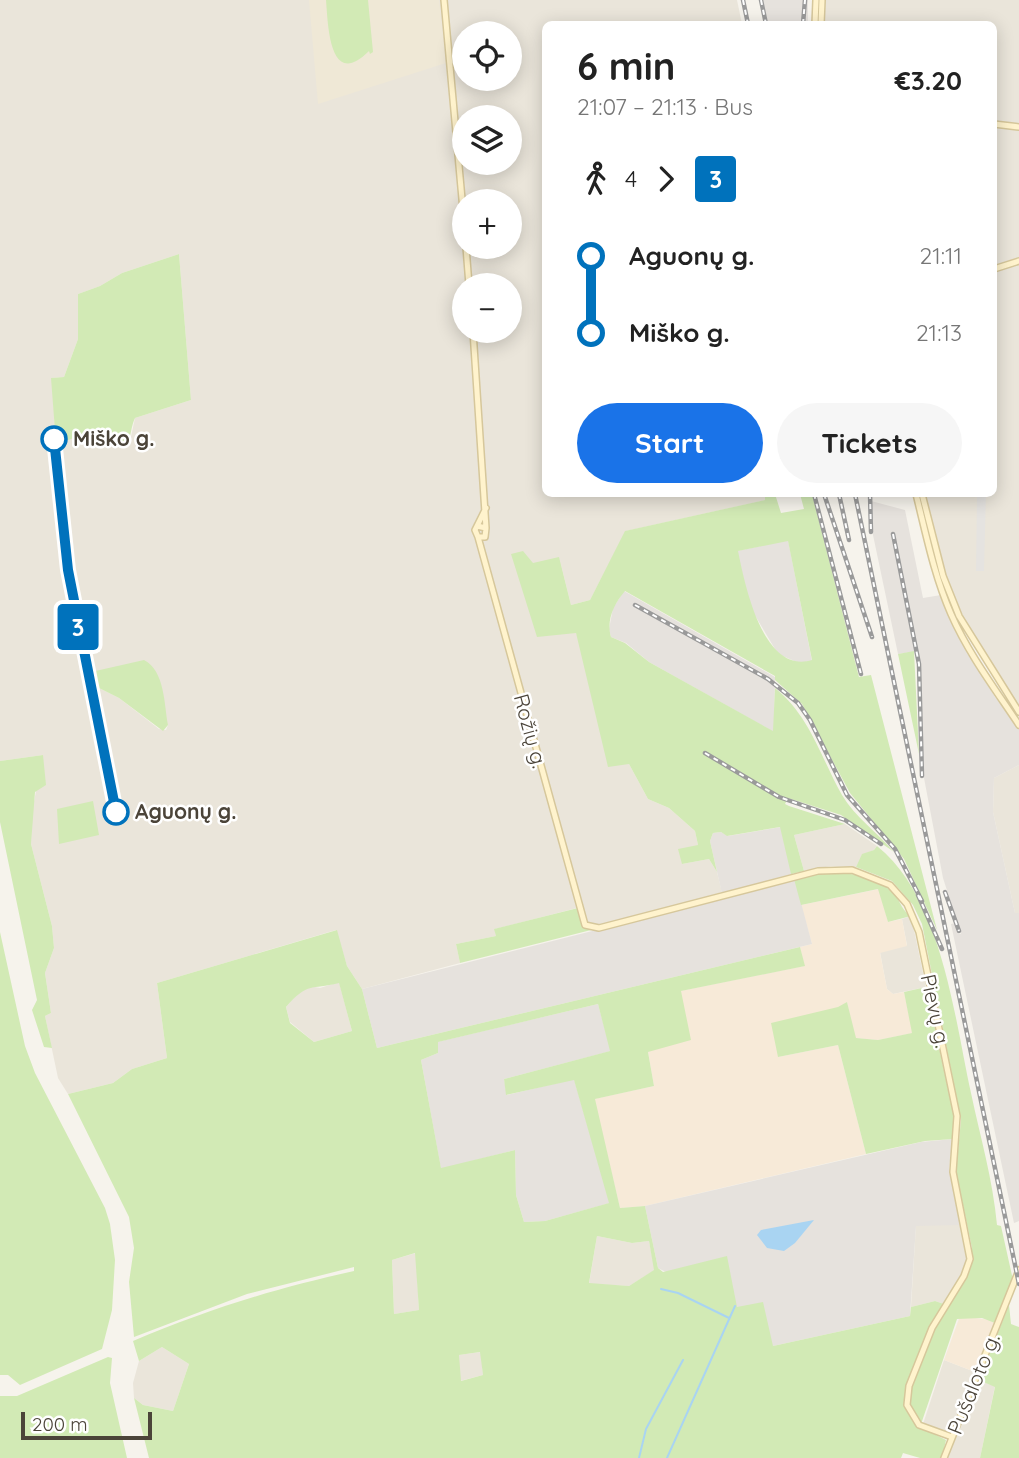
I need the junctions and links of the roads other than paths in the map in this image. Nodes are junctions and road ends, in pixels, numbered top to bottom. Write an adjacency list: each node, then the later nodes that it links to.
1 (444, 0): 8 (street)
2 (816, 0): 4 (street)
3 (822, 0): 5 (street)
4 (815, 21)
5 (821, 21)
6 (997, 124): 7 (street)
7 (1019, 127)
8 (461, 189)
9 (1019, 261): 10 (street)
10 (997, 268)
11 (474, 343): 14 (street)
12 (916, 497): 21 (street)
13 (923, 497): 20 (street)
14 (486, 508): 15 (street); 16 (street)
15 (477, 526): 16 (street); 18 (street, Rožių g.)
16 (486, 527): 17 (street, Rožių g.)
17 (486, 535): 18 (street); 19 (street, Rožių g.)
18 (478, 537): 19 (street, Rožių g.)
19 (484, 554): 22 (street, Rožių g.)
20 (1019, 712)
21 (1019, 725)
22 (578, 908): 24 (street, Pievų g.)
23 (1019, 1270): 24 (street, Pušaloto g.)
24 (952, 1437): 25 (street, Pušaloto g.)
25 (944, 1458)

